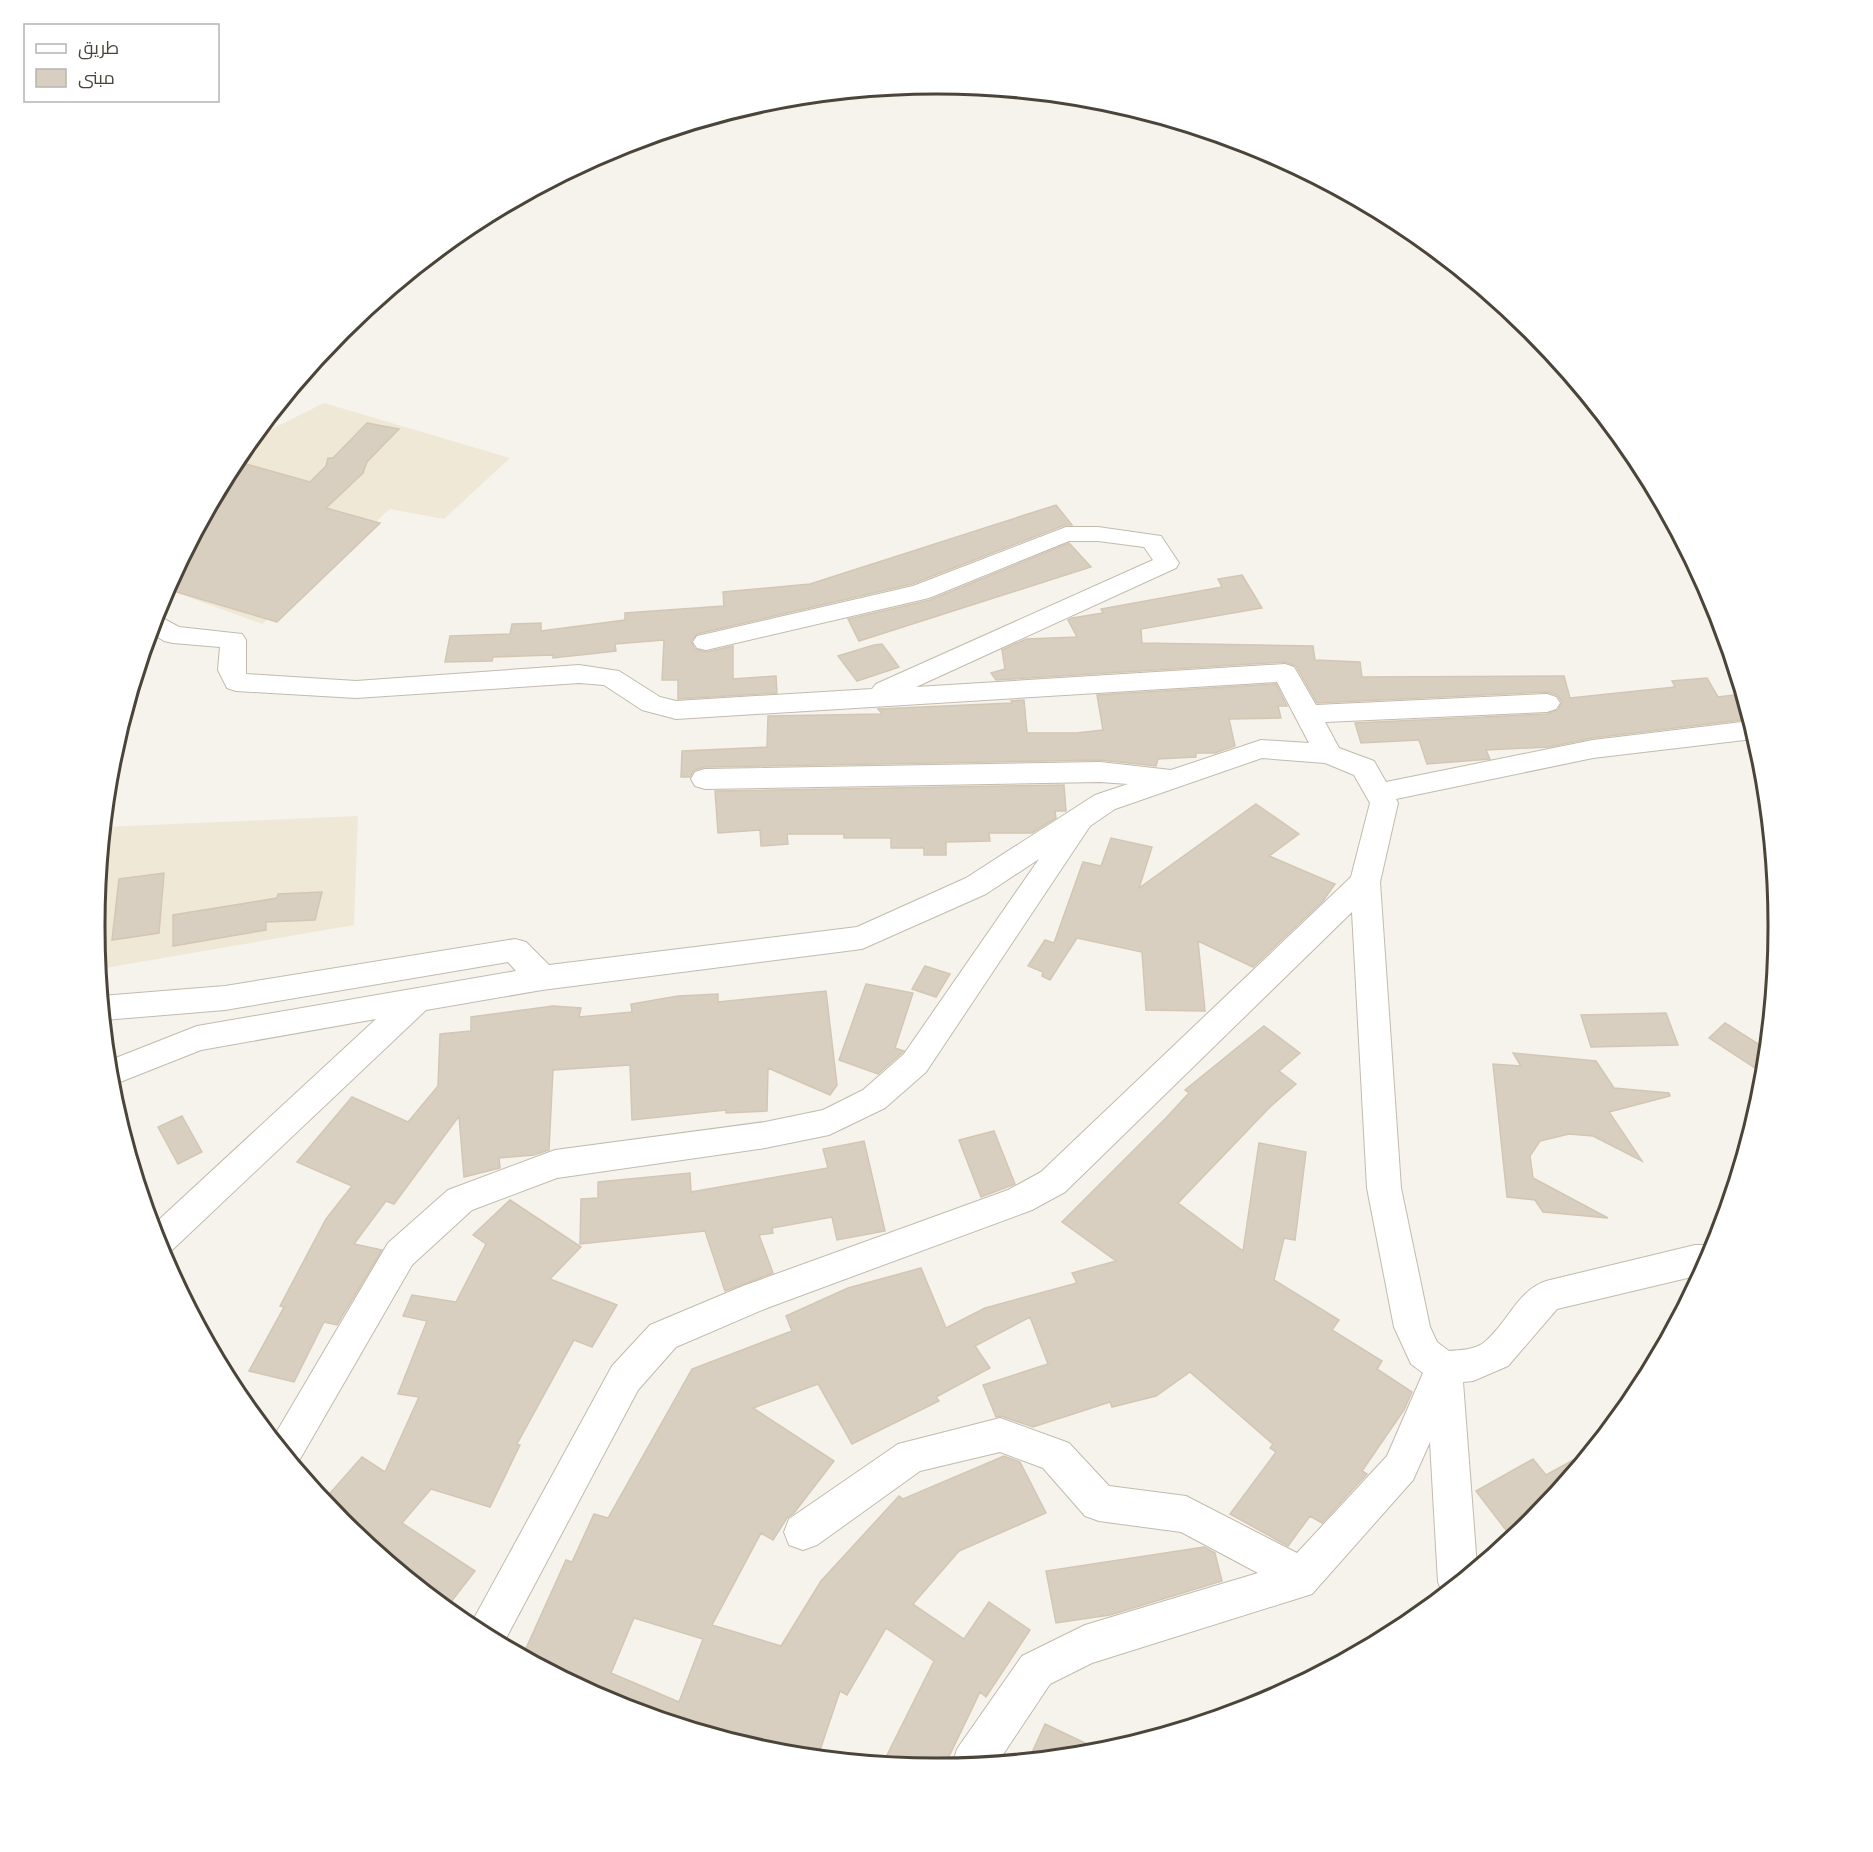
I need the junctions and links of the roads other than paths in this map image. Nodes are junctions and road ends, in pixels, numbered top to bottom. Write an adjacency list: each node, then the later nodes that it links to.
1 (161, 627): 3 (street)
2 (706, 642): 3 (street)
3 (868, 697): 5 (street)
4 (1547, 703): 5 (street)
5 (1307, 714): 7 (street)
6 (1745, 731): 10 (street)
7 (1329, 754): 8 (street); 10 (street)
8 (1175, 778): 9 (street); 11 (street)
9 (705, 779)
10 (1378, 793): 12 (street)
11 (1084, 815): 13 (street); 20 (street)
12 (1365, 882): 19 (street); 24 (street)
13 (542, 978): 14 (street); 15 (street)
14 (417, 1000): 16 (street); 17 (street)
15 (109, 1007)
16 (118, 1070)
17 (165, 1236)
18 (1698, 1260): 19 (street)
19 (1443, 1368): 22 (street); 23 (street)
20 (289, 1447)
21 (803, 1532): 23 (street)
22 (1457, 1574)
23 (1302, 1576): 25 (street)
24 (491, 1627)
25 (977, 1757)

